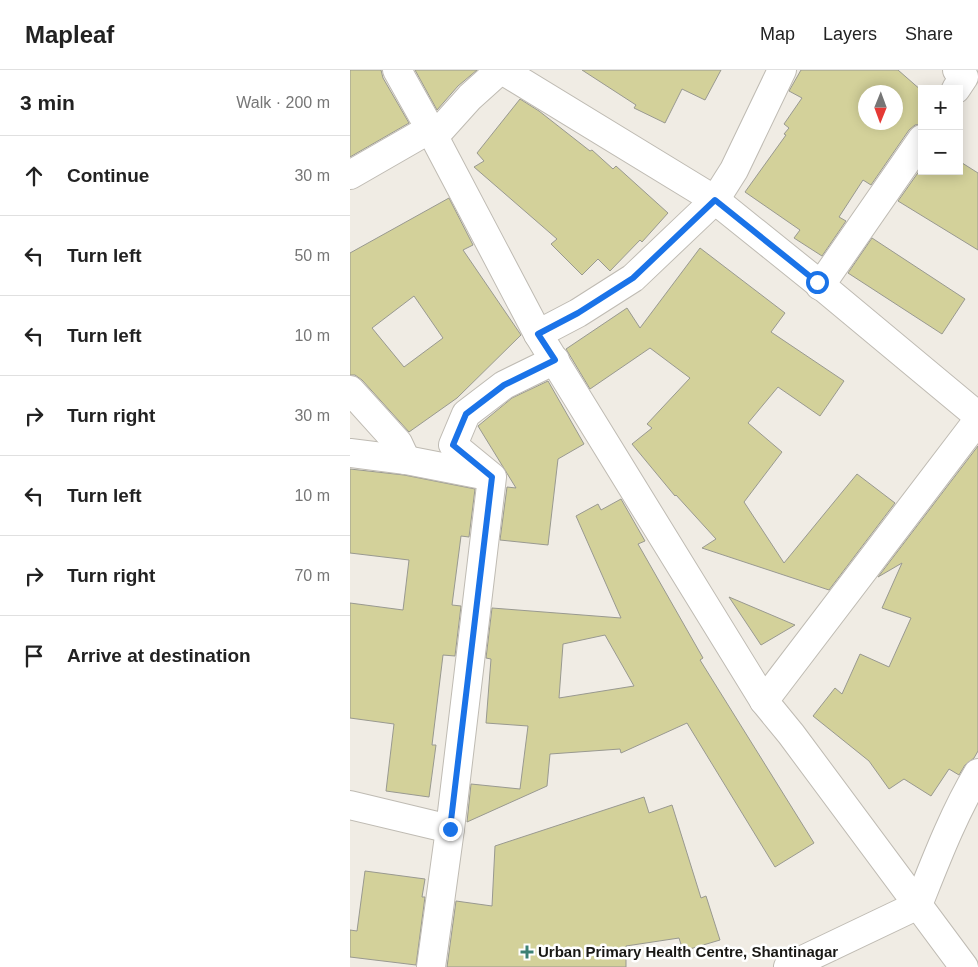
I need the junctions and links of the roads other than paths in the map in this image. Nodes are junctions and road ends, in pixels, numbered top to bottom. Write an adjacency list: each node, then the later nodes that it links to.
1 (397, 70): 4 (street)
2 (501, 70): 4 (street); 7 (street)
3 (782, 70): 7 (street)
4 (432, 133): 6 (street); 9 (street)
5 (918, 144): 8 (street)
6 (350, 175)
7 (715, 200): 8 (street); 9 (street)
8 (820, 286): 12 (street)
9 (538, 334): 10 (street)
10 (555, 360): 16 (street); 17 (street)
11 (350, 390): 15 (street)
12 (978, 416)
13 (978, 420): 17 (street)
14 (350, 453): 15 (street)
15 (406, 460): 16 (street)
16 (492, 477): 20 (street)
17 (764, 701): 21 (street)
18 (978, 773): 21 (street)
19 (350, 805): 20 (street)
20 (450, 829): 22 (street)
21 (918, 905): 23 (street); 24 (street)
22 (431, 967)
23 (788, 967)
24 (964, 967)

